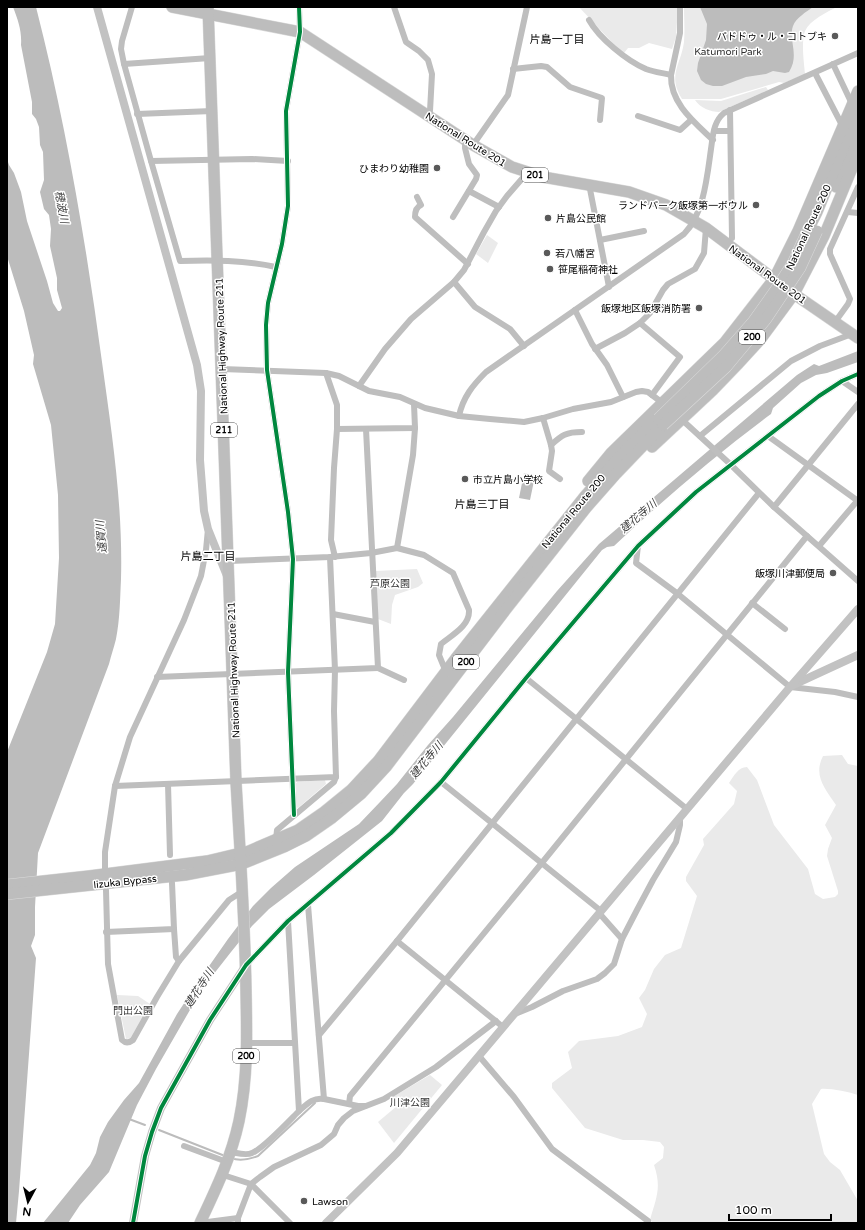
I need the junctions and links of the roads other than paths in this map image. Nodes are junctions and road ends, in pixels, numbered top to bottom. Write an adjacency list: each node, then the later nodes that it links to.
1 (97, 7): 94 (street)
2 (132, 7): 13 (street)
3 (172, 7): 8 (highway, National Route 201 / 201)
4 (299, 7): 10 (street)
5 (394, 7): 23 (street)
6 (527, 7): 15 (street)
7 (680, 7): 17 (street)
8 (208, 11): 10 (highway, National Route 201 / 201); 12 (highway, National Highway Route 211 / 211)
9 (589, 20): 17 (street)
10 (300, 32): 23 (highway, National Route 201 / 201); 36 (street)
11 (858, 53): 14 (street)
12 (210, 58): 13 (street); 21 (highway, National Highway Route 211 / 211)
13 (124, 64): 22 (street)
14 (833, 64): 16 (street); 19 (street)
15 (513, 69): 25 (street); 32 (street)
16 (815, 73): 20 (street); 27 (street)
17 (671, 75): 26 (street)
18 (858, 91): 19 (highway)
19 (855, 108): 27 (highway); 48 (highway, National Route 200 / 200)
20 (730, 110): 28 (street); 29 (street)
21 (212, 111): 22 (street); 34 (highway, National Highway Route 211 / 211)
22 (137, 114): 35 (street)
23 (428, 115): 32 (highway, National Route 201 / 201)
24 (638, 116): 26 (street)
25 (600, 120)
26 (691, 120): 31 (street)
27 (843, 127): 55 (highway)
28 (714, 130): 29 (street); 31 (street)
29 (730, 131): 50 (street)
30 (858, 134): 48 (highway, National Route 200 / 200)
31 (713, 140): 46 (street)
32 (469, 142): 37 (highway, National Route 201 / 201); 40 (street)
33 (858, 154): 58 (highway)
34 (214, 160): 35 (street); 36 (street); 52 (highway, National Highway Route 211 / 211)
35 (151, 161): 52 (street)
36 (288, 161): 54 (street)
37 (527, 172): 38 (highway, National Route 201 / 201); 42 (street)
38 (588, 184): 46 (highway, National Route 201 / 201); 51 (street)
39 (858, 187): 43 (street)
40 (469, 191): 42 (street); 45 (street)
41 (417, 197): 53 (street)
42 (499, 207): 53 (street)
43 (848, 212): 44 (street); 60 (street)
44 (858, 213)
45 (452, 217)
46 (694, 221): 47 (highway, National Route 201 / 201); 57 (street)
47 (706, 228): 55 (highway, National Route 201 / 201); 61 (street)
48 (813, 230): 80 (highway, National Route 200 / 200, bridge)
49 (644, 231): 51 (street)
50 (732, 238)
51 (600, 240): 57 (street)
52 (218, 260): 54 (street); 65 (highway, National Highway Route 211 / 211)
53 (468, 264): 56 (street)
54 (276, 267): 66 (street)
55 (774, 279): 58 (highway, National Route 201 / 201); 74 (highway)
56 (454, 282): 63 (street); 70 (street)
57 (609, 287): 59 (street)
58 (794, 294): 60 (highway, National Route 201 / 201); 79 (highway)
59 (575, 310): 63 (street); 64 (street)
60 (835, 322): 62 (highway, National Route 201 / 201)
61 (640, 323): 64 (street); 72 (street)
62 (856, 335): 86 (street)
63 (524, 346): 77 (street)
64 (595, 349): 73 (street)
65 (222, 369): 66 (street); 102 (highway, National Highway Route 211 / 211)
66 (267, 370): 67 (street); 101 (street)
67 (326, 372): 70 (street); 82 (street)
68 (858, 374): 69 (street)
69 (842, 381): 71 (street); 85 (street)
70 (359, 386): 75 (street)
71 (858, 392)
72 (652, 395): 73 (street); 74 (street)
73 (623, 397): 78 (street)
74 (663, 403): 79 (street); 114 (highway)
75 (414, 404): 77 (street); 81 (street)
76 (858, 404): 89 (street)
77 (459, 416): 78 (street)
78 (543, 418): 87 (street)
79 (681, 419): 86 (street); 107 (highway)
80 (661, 422): 107 (highway, National Route 200 / 200); 114 (highway, National Route 200 / 200)
81 (415, 428): 83 (street); 98 (street)
82 (337, 429): 83 (street); 100 (street)
83 (366, 429): 99 (street)
84 (582, 432): 87 (street)
85 (768, 436): 88 (street); 89 (street)
86 (701, 437): 88 (street)
87 (551, 445): 90 (street)
88 (730, 464): 91 (street); 96 (street)
89 (808, 465): 92 (street); 93 (street)
90 (560, 479)
91 (759, 493): 93 (street); 105 (street)
92 (858, 501): 97 (street)
93 (774, 507): 95 (street)
94 (208, 529): 104 (street); 120 (street)
95 (806, 536): 97 (street); 106 (street)
96 (638, 546): 105 (street); 121 (street)
97 (819, 546): 103 (street)
98 (397, 548): 99 (street); 118 (street)
99 (372, 553): 100 (street); 110 (street)
100 (333, 557): 101 (street); 109 (street)
101 (293, 559): 102 (street); 117 (street)
102 (229, 561): 104 (highway, National Highway Route 211 / 211)
103 (858, 581)
104 (230, 584): 119 (highway, National Highway Route 211 / 211)
105 (678, 594): 112 (street); 125 (street)
106 (752, 603): 111 (street); 112 (street)
107 (507, 608): 139 (highway, National Route 200 / 200)
108 (858, 609): 123 (street)
109 (333, 614): 110 (street); 116 (street)
110 (375, 622): 115 (street)
111 (785, 629)
112 (726, 634): 123 (street); 126 (street)
113 (858, 655): 123 (street)
114 (456, 658): 118 (highway, National Route 200 / 200)
115 (378, 668): 116 (street); 122 (street)
116 (335, 670): 117 (street); 127 (street)
117 (288, 672): 119 (street); 128 (street)
118 (446, 672): 137 (highway, National Route 200 / 200)
119 (232, 674): 120 (street); 129 (highway, National Highway Route 211 / 211)
120 (157, 677): 132 (street)
121 (526, 678): 125 (street); 130 (street)
122 (404, 680)
123 (790, 687): 124 (street); 133 (street)
124 (858, 697)
125 (576, 718): 126 (street); 136 (street)
126 (626, 758): 133 (street); 140 (street)
127 (336, 778): 128 (street); 134 (street)
128 (292, 779): 129 (street); 134 (street)
129 (236, 782): 131 (street); 139 (highway, National Highway Route 211 / 211)
130 (441, 782): 136 (street); 148 (street)
131 (168, 784): 132 (street); 138 (street)
132 (114, 786): 141 (street)
133 (687, 809): 135 (street)
134 (294, 815): 137 (street)
135 (680, 818): 149 (street); 153 (street)
136 (493, 823): 140 (street); 154 (street)
137 (276, 840): 139 (highway, National Route 200 / 200)
138 (170, 855)
139 (241, 859): 142 (highway, Iizuka Bypass / 200); 146 (highway, 200)
140 (541, 864): 149 (street); 157 (street)
141 (105, 869)
142 (89, 881): 144 (highway, Iizuka Bypass / 200); 147 (highway, Iizuka Bypass / 200)
143 (172, 883): 151 (street)
144 (7, 885)
145 (106, 890): 152 (street)
146 (244, 893): 155 (highway, 200); 156 (street)
147 (7, 894)
148 (308, 905): 150 (street); 161 (street)
149 (600, 912): 153 (street); 158 (street)
150 (288, 921): 155 (street); 163 (street)
151 (174, 929): 152 (street); 156 (street)
152 (106, 932): 156 (street)
153 (622, 939): 158 (street)
154 (397, 941): 157 (street); 161 (street)
155 (246, 960): 162 (highway, 200); 175 (street)
156 (179, 961)
157 (445, 980): 159 (street); 166 (street)
158 (514, 1015): 160 (street)
159 (496, 1021): 160 (street); 167 (street)
160 (503, 1027): 164 (street)
161 (319, 1035): 165 (street)
162 (247, 1043): 163 (street); 170 (highway, 200)
163 (295, 1043): 168 (street)
164 (479, 1056): 174 (street); 178 (street)
165 (324, 1099): 166 (street); 168 (street)
166 (349, 1104): 167 (street)
167 (369, 1105): 172 (street)
168 (299, 1111): 170 (street)
169 (184, 1146): 170 (street)
170 (229, 1157): 171 (highway, 200)
171 (223, 1175): 172 (street); 176 (highway, 200)
172 (251, 1184): 173 (street); 177 (street)
173 (238, 1221): 176 (street)
174 (648, 1221)
175 (133, 1223)
176 (200, 1223)
177 (290, 1223)
178 (326, 1223)

